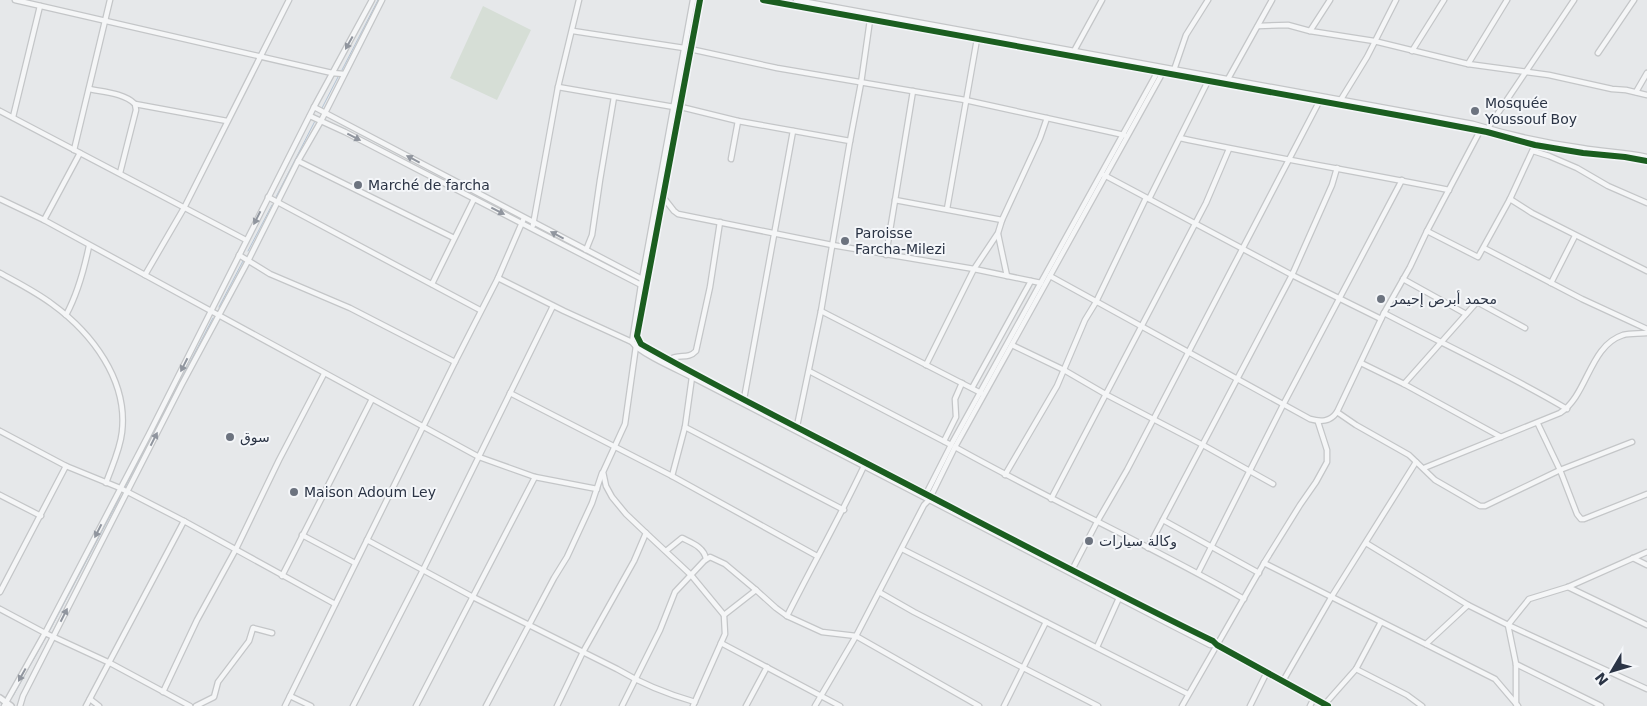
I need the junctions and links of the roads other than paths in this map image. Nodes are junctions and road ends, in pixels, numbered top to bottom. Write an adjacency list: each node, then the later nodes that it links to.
1 (15, 0): 20 (street)
2 (110, 0): 22 (street)
3 (289, 0): 33 (street)
4 (372, 0): 38 (street, one-way to 38)
5 (382, 0): 40 (street)
6 (579, 0): 24 (street)
7 (693, 0): 28 (street)
8 (700, 0): 29 (street)
9 (763, 0): 21 (street)
10 (796, 0): 30 (street)
11 (1102, 0): 30 (street)
12 (1208, 0): 36 (street)
13 (1272, 0): 23 (street)
14 (1330, 0): 25 (street)
15 (1396, 0): 27 (street)
16 (1444, 0): 31 (street)
17 (1507, 0): 34 (street)
18 (1574, 0): 37 (street)
19 (1634, 0): 32 (street)
20 (40, 6): 22 (street); 60 (street)
21 (870, 20): 26 (street); 43 (street)
22 (106, 21): 33 (street); 45 (street)
23 (1258, 26): 25 (street); 41 (street)
24 (573, 31): 28 (street); 44 (street)
25 (1310, 31): 27 (street)
26 (976, 39): 35 (street); 50 (street)
27 (1374, 41): 31 (street); 51 (street)
28 (684, 48): 55 (street)
29 (690, 49): 43 (street); 56 (street)
30 (1074, 51): 35 (street)
31 (1412, 51): 34 (street)
32 (1598, 53)
33 (261, 57): 38 (street); 62 (street)
34 (1468, 64): 37 (street)
35 (1162, 70): 36 (street); 42 (street); 68 (street); 83 (street)
36 (1174, 70): 41 (street)
37 (1525, 71): 47 (street); 65 (street)
38 (332, 73): 40 (street); 54 (street)
39 (1647, 73): 47 (street)
40 (344, 74): 58 (street)
41 (1228, 79): 51 (street)
42 (1208, 81): 52 (street); 69 (street)
43 (861, 82): 46 (street); 70 (street)
44 (558, 87): 49 (street); 102 (street)
45 (89, 89): 53 (street); 73 (street)
46 (913, 91): 50 (street); 92 (street)
47 (1636, 92): 48 (street)
48 (1647, 95)
49 (614, 97): 55 (street); 115 (street)
50 (966, 100): 61 (street); 96 (street)
51 (1340, 100): 66 (street)
52 (1319, 102): 66 (street); 79 (street)
53 (135, 104): 62 (street); 82 (street)
54 (314, 107): 58 (street); 59 (street)
55 (674, 107): 129 (street)
56 (681, 107): 64 (street); 87 (street)
57 (0, 110): 60 (street)
58 (325, 113): 63 (street); 97 (street, one-way to 58)
59 (310, 116): 63 (street); 86 (street)
60 (13, 117): 73 (street)
61 (1047, 118): 68 (street); 99 (street)
62 (227, 121): 95 (street)
63 (321, 121): 78 (street); 89 (street, one-way to 89)
64 (738, 121): 67 (street); 77 (street)
65 (1488, 128): 66 (street); 76 (street)
66 (1481, 129): 71 (street); 85 (street)
67 (793, 131): 70 (street); 106 (street)
68 (1124, 135): 83 (street)
69 (1180, 138): 72 (street); 90 (street)
70 (850, 142): 112 (street)
71 (1535, 145): 74 (street); 80 (street)
72 (1230, 149): 79 (street); 103 (street)
73 (74, 150): 75 (street)
74 (1533, 151): 91 (street); 94 (street)
75 (80, 153): 82 (street); 98 (street)
76 (1647, 157)
77 (732, 159)
78 (298, 161): 93 (street); 109 (street)
79 (1288, 161): 81 (street); 113 (street)
80 (1647, 161)
81 (1337, 168): 84 (street); 123 (street)
82 (120, 173): 95 (street)
83 (1105, 175): 90 (street); 125 (street); 130 (street)
84 (1402, 180): 85 (street); 133 (street)
85 (1449, 190): 105 (street)
86 (268, 197): 93 (street); 110 (street, one-way to 110)
87 (663, 197): 100 (street); 129 (street)
88 (0, 199): 98 (street)
89 (474, 199): 101 (street, one-way to 101); 109 (street)
90 (1148, 199): 103 (street); 134 (street)
91 (1510, 199): 108 (street); 114 (street)
92 (895, 200): 96 (street); 117 (street)
93 (277, 202): 118 (street); 132 (street)
94 (1647, 202)
95 (184, 208): 110 (street); 122 (street)
96 (947, 209): 99 (street)
97 (524, 218): 101 (street); 102 (street)
98 (44, 220): 111 (street)
99 (1002, 220): 107 (street)
100 (720, 222): 106 (street); 153 (street)
101 (522, 223): 104 (street); 126 (street)
102 (534, 223): 104 (street); 115 (street, one-way to 102)
103 (1195, 224): 113 (street); 144 (street)
104 (531, 228): 129 (street)
105 (1427, 231): 114 (street); 127 (street)
106 (773, 234): 112 (street); 169 (street)
107 (998, 234): 119 (street); 124 (street)
108 (1576, 236): 120 (street); 131 (street)
109 (454, 238): 132 (street)
110 (246, 240): 116 (street)
111 (89, 246): 122 (street); 141 (street)
112 (832, 246): 117 (street); 137 (street)
113 (1242, 248): 123 (street); 152 (street)
114 (1484, 248): 131 (street)
115 (586, 250): 129 (street)
116 (239, 255): 118 (street); 138 (street)
117 (886, 255): 119 (street)
118 (248, 261): 142 (street); 154 (street)
119 (974, 269): 124 (street); 156 (street)
120 (1647, 271)
121 (0, 273): 141 (street)
122 (145, 275): 138 (street)
123 (1292, 275): 133 (street); 161 (street)
124 (1007, 276): 128 (street)
125 (1050, 276): 134 (street); 150 (street)
126 (498, 278): 135 (street); 136 (street)
127 (1403, 279): 139 (street); 140 (street)
128 (1031, 281): 130 (street); 164 (street)
129 (644, 283): 148 (street); 153 (street)
130 (1041, 283): 166 (street)
131 (1551, 283): 146 (street)
132 (432, 284): 136 (street)
133 (1340, 299): 143 (street); 170 (street)
134 (1096, 302): 144 (street); 157 (street)
135 (554, 306): 148 (street); 165 (street)
136 (480, 310): 154 (street)
137 (821, 311): 156 (street); 158 (street)
138 (210, 312): 142 (street); 199 (street, one-way to 199)
139 (1384, 313): 143 (street); 149 (street)
140 (1466, 314): 145 (street); 149 (street)
141 (66, 315): 197 (street)
142 (218, 316): 159 (street); 201 (street, one-way to 142)
143 (1381, 319): 155 (street)
144 (1141, 327): 152 (street); 167 (street)
145 (1525, 328)
146 (1647, 329)
147 (1647, 333): 171 (street)
148 (632, 342): 151 (street)
149 (1440, 343): 163 (street); 171 (street)
150 (1012, 345): 157 (street); 185 (street)
151 (636, 346): 160 (street); 184 (street)
152 (1188, 352): 161 (street); 173 (street)
153 (669, 360): 169 (street)
154 (455, 362): 176 (street)
155 (1361, 363): 163 (street); 172 (street)
156 (926, 364): 162 (street)
157 (1064, 370): 167 (street); 194 (street)
158 (809, 371): 178 (street); 181 (street)
159 (324, 374): 168 (street); 217 (street)
160 (692, 377): 177 (street); 189 (street)
161 (1238, 380): 170 (street); 183 (street)
162 (962, 383): 164 (street); 181 (street)
163 (1404, 384): 180 (street)
164 (972, 388): 166 (street)
165 (510, 393): 184 (street); 186 (street)
166 (981, 393): 185 (street)
167 (1107, 395): 173 (street); 205 (street)
168 (372, 399): 176 (street); 212 (street)
169 (744, 399): 178 (street)
170 (1283, 405): 174 (street); 191 (street)
171 (1567, 409): 175 (street)
172 (1337, 412): 174 (street); 187 (street)
173 (1153, 419): 183 (street); 210 (street)
174 (1318, 422): 225 (street)
175 (1538, 424): 180 (street); 192 (street)
176 (424, 426): 186 (street); 213 (street)
177 (685, 426): 195 (street); 206 (street)
178 (797, 426): 204 (street)
179 (0, 431): 188 (street)
180 (1500, 437): 190 (street)
181 (944, 442): 185 (street)
182 (1632, 442): 192 (street)
183 (1203, 445): 191 (street); 208 (street)
184 (614, 446): 193 (street); 195 (street)
185 (953, 446): 194 (street); 204 (street)
186 (479, 457): 196 (street); 227 (street)
187 (1416, 462): 190 (street); 214 (street)
188 (66, 466): 197 (street); 207 (street)
189 (864, 466): 204 (street); 206 (street)
190 (1424, 468): 192 (street)
191 (1250, 470): 198 (street); 215 (street)
192 (1560, 470): 202 (street)
193 (603, 472): 200 (street); 211 (street)
194 (1005, 475): 205 (street)
195 (672, 476): 221 (street)
196 (535, 477): 200 (street); 238 (street)
197 (106, 483): 199 (street)
198 (1274, 484)
199 (120, 488): 201 (street); 251 (street, one-way to 251)
200 (597, 489): 248 (street)
201 (128, 492): 209 (street); 253 (street, one-way to 201)
202 (1647, 494)
203 (0, 496): 207 (street)
204 (927, 497): 218 (street); 228 (street); 239 (street)
205 (1052, 499): 210 (street)
206 (844, 510): 221 (street)
207 (40, 516): 235 (street)
208 (1163, 520): 215 (street); 216 (street)
209 (184, 521): 217 (street); 260 (street)
210 (1097, 522): 216 (street); 228 (street)
211 (646, 533): 219 (street); 259 (street)
212 (302, 535): 224 (street); 232 (street)
213 (367, 540): 224 (street); 227 (street)
214 (1366, 543): 237 (street); 242 (street)
215 (1211, 546): 229 (street); 230 (street)
216 (1148, 548): 229 (street)
217 (236, 549): 232 (street); 269 (street)
218 (902, 549): 236 (street); 246 (street)
219 (666, 551): 223 (street); 231 (street)
220 (1647, 552): 222 (street)
221 (818, 556): 245 (street)
222 (1633, 558): 226 (street); 233 (street)
223 (706, 559): 231 (street); 234 (street)
224 (355, 563): 241 (street)
225 (1264, 563): 230 (street); 237 (street)
226 (1647, 565)
227 (423, 570): 238 (street); 287 (street)
228 (1072, 570): 257 (street)
229 (1198, 573): 240 (street)
230 (1259, 573): 240 (street)
231 (691, 574): 244 (street); 266 (street)
232 (282, 576): 241 (street)
233 (1568, 587): 249 (street); 250 (street)
234 (756, 590): 244 (street); 245 (street)
235 (0, 592)
236 (878, 592): 254 (street); 263 (street)
237 (1332, 596): 247 (street); 267 (street)
238 (473, 597): 248 (street); 288 (street)
239 (1119, 598): 257 (street); 258 (street)
240 (1244, 599): 257 (street)
241 (335, 604): 271 (street)
242 (1468, 604): 249 (street); 256 (street)
243 (0, 609): 251 (street)
244 (724, 615): 255 (street)
245 (787, 616): 254 (street)
246 (1046, 622): 258 (street); 263 (street)
247 (1382, 622): 256 (street); 264 (street)
248 (529, 625): 259 (street); 289 (street)
249 (1508, 625): 261 (street); 268 (street)
250 (1647, 625)
251 (45, 633): 253 (street); 277 (street, one-way to 277)
252 (272, 633): 284 (street)
253 (53, 636): 260 (street); 280 (street)
254 (856, 636): 272 (street); 295 (street)
255 (721, 642): 262 (street); 276 (street)
256 (1426, 644): 279 (street)
257 (1217, 645): 265 (street); 270 (street)
258 (1097, 647): 270 (street)
259 (584, 652): 266 (street); 290 (street)
260 (110, 663): 269 (street); 275 (street)
261 (1516, 664): 279 (street); 302 (street)
262 (767, 667): 272 (street); 292 (street)
263 (1024, 668): 296 (street); 297 (street)
264 (1356, 668): 278 (street); 301 (street)
265 (1267, 672): 267 (street); 299 (street)
266 (635, 680): 276 (street); 291 (street)
267 (1283, 681): 274 (street)
268 (1647, 689)
269 (163, 692): 283 (street)
270 (1188, 694): 298 (street)
271 (290, 696): 285 (street); 286 (street)
272 (821, 696): 293 (street); 294 (street)
273 (0, 698): 277 (street)
274 (1314, 698): 278 (street); 300 (street)
275 (90, 699): 281 (street); 282 (street)
276 (694, 704)
277 (7, 705)
278 (1327, 705)
279 (1517, 705)
280 (20, 706)
281 (86, 706)
282 (99, 706)
283 (190, 706)
284 (196, 706)
285 (285, 706)
286 (311, 706)
287 (353, 706)
288 (416, 706)
289 (486, 706)
290 (557, 706)
291 (622, 706)
292 (746, 706)
293 (815, 706)
294 (840, 706)
295 (979, 706)
296 (1004, 706)
297 (1098, 706)
298 (1182, 706)
299 (1250, 706)
300 (1310, 706)
301 (1422, 706)
302 (1601, 706)

